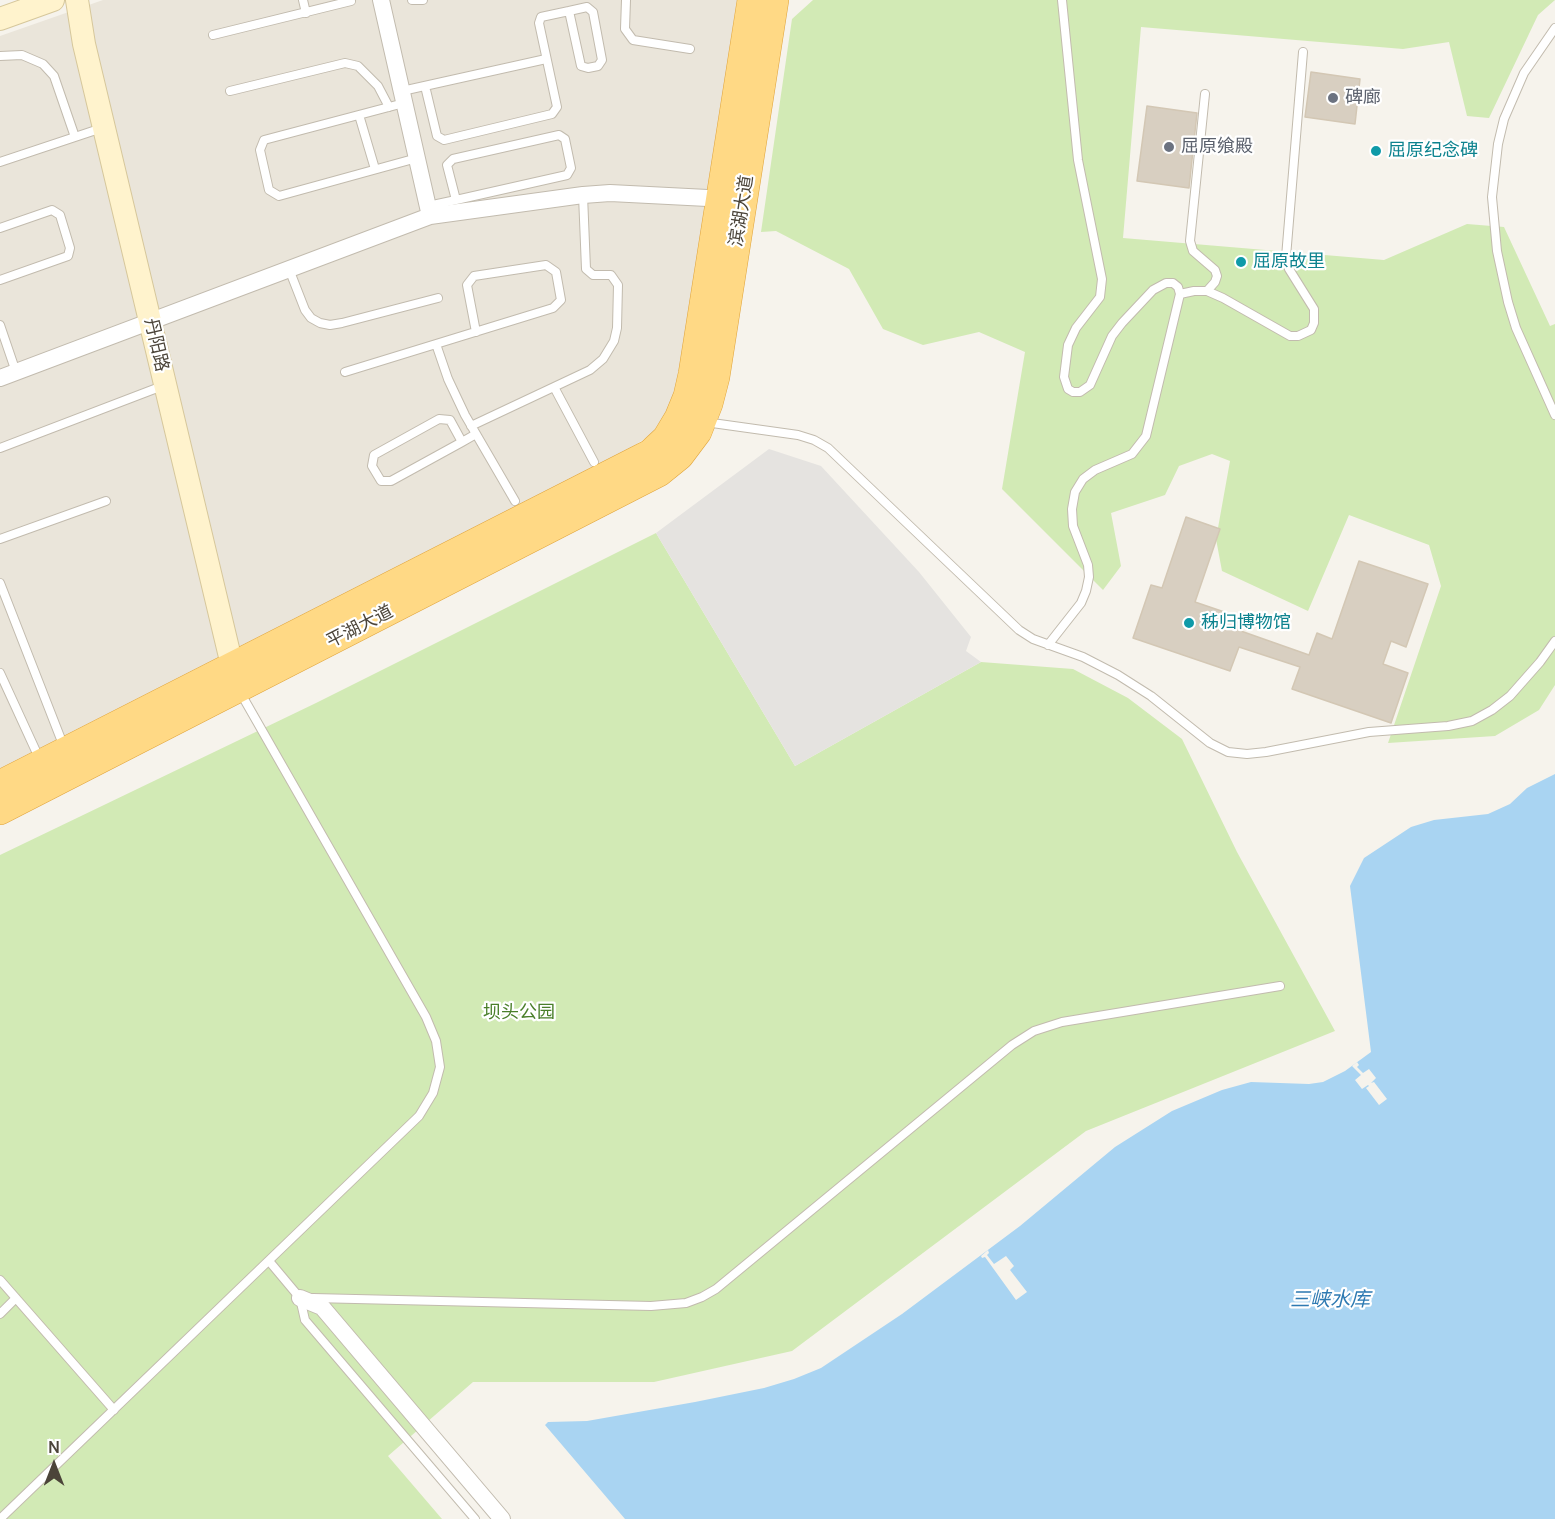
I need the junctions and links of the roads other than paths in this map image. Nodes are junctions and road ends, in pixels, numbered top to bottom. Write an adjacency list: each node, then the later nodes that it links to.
1 (53, 0): 14 (main road)
2 (77, 0): 26 (main road, 丹阳路)
3 (303, 0): 13 (lane)
4 (381, 0): 24 (street)
5 (412, 0): 6 (lane)
6 (423, 0)
7 (626, 0): 17 (lane)
8 (751, 0): 32 (highway, 滨湖大道)
9 (775, 0): 32 (highway, 滨湖大道)
10 (1062, 0): 39 (lane)
11 (351, 1): 13 (lane)
12 (569, 11): 12 (lane); 20 (lane)
13 (306, 13): 16 (lane)
14 (0, 19)
15 (1555, 28): 50 (lane)
16 (213, 35)
17 (690, 49)
18 (1303, 52): 38 (lane)
19 (0, 56): 27 (lane)
20 (546, 59): 21 (lane); 21 (lane)
21 (425, 86): 24 (lane)
22 (230, 92): 24 (lane)
23 (1205, 94): 38 (lane)
24 (399, 100): 25 (lane); 28 (street)
25 (359, 115): 30 (lane); 30 (lane)
26 (104, 127): 27 (lane); 41 (main road, 丹阳路)
27 (75, 137): 29 (lane)
28 (417, 158): 30 (lane); 34 (street)
29 (0, 162)
30 (375, 169)
31 (583, 195): 32 (street); 34 (street); 49 (lane)
32 (731, 199): 51 (highway, 滨湖大道)
33 (456, 200): 33 (lane); 34 (lane)
34 (429, 211): 36 (street)
35 (0, 228): 37 (lane)
36 (290, 269): 40 (lane); 41 (street)
37 (0, 280)
38 (1208, 291): 39 (lane)
39 (1180, 294): 61 (lane)
40 (438, 298)
41 (151, 322): 45 (street); 48 (main road, 丹阳路)
42 (0, 325): 45 (lane)
43 (476, 332): 43 (lane); 44 (lane)
44 (436, 344): 46 (lane); 52 (lane)
45 (16, 372): 47 (street)
46 (345, 372)
47 (0, 378)
48 (165, 384): 54 (lane); 62 (main road, 丹阳路)
49 (554, 387): 52 (lane); 55 (lane)
50 (1555, 415)
51 (690, 420): 61 (lane); 62 (highway, 平湖大道)
52 (474, 430): 53 (lane); 57 (lane)
53 (462, 442): 53 (lane)
54 (0, 448)
55 (594, 462)
56 (106, 501): 58 (lane)
57 (515, 501)
58 (0, 539)
59 (0, 583): 64 (lane)
60 (1555, 640): 61 (lane)
61 (1048, 645)
62 (235, 677): 64 (highway, 平湖大道); 68 (lane)
63 (1, 679): 64 (lane)
64 (64, 762): 65 (highway, 平湖大道); 66 (highway, 平湖大道)
65 (0, 784)
66 (0, 812)
67 (1280, 986): 71 (lane)
68 (269, 1261): 71 (lane); 73 (lane)
69 (0, 1280): 70 (lane)
70 (15, 1298): 72 (lane); 73 (lane)
71 (300, 1298): 75 (lane); 76 (street)
72 (0, 1314)
73 (114, 1410): 74 (lane)
74 (0, 1519)
75 (475, 1519)
76 (502, 1519)

